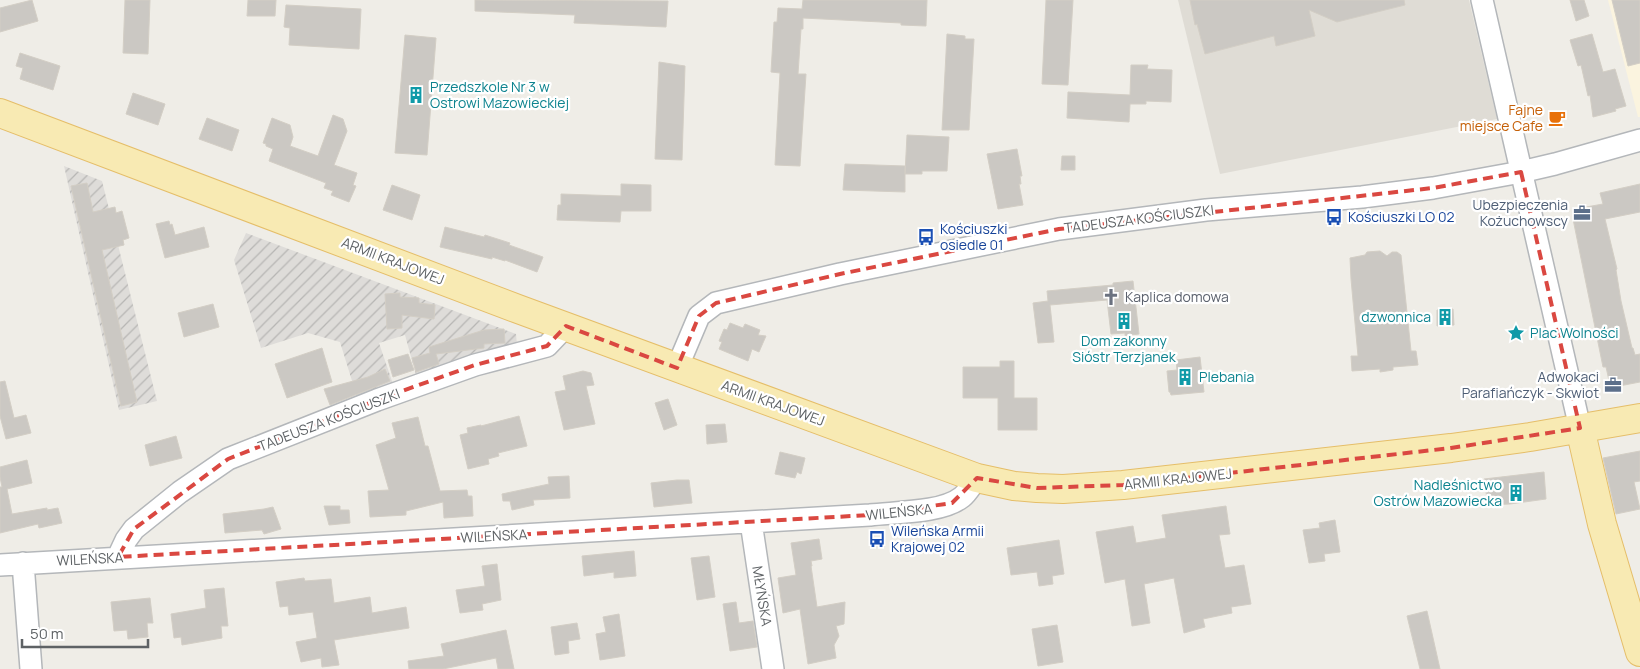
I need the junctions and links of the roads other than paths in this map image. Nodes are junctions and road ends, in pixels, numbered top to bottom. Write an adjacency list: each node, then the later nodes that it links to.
1 (1482, 0): 4 (street)
2 (0, 113): 5 (main road, ARMII KRAJOWEJ)
3 (1640, 140): 4 (street, TADEUSZA KOŚCIUSZKI)
4 (1521, 172): 6 (street, TADEUSZA KOŚCIUSZKI); 8 (street)
5 (566, 326): 6 (main road, ARMII KRAJOWEJ); 11 (street, TADEUSZA KOŚCIUSZKI)
6 (677, 368): 9 (main road, ARMII KRAJOWEJ)
7 (1640, 418): 8 (main road, ARMII KRAJOWEJ)
8 (1580, 428): 9 (main road, ARMII KRAJOWEJ); 14 (main road)
9 (977, 478): 10 (street, WILEŃSKA)
10 (751, 522): 11 (street, WILEŃSKA); 16 (street, MŁYŃSKA)
11 (118, 557): 12 (street, WILEŃSKA)
12 (23, 563): 13 (street, WILEŃSKA); 15 (street)
13 (0, 565)
14 (1640, 652)
15 (31, 669)
16 (773, 669)

